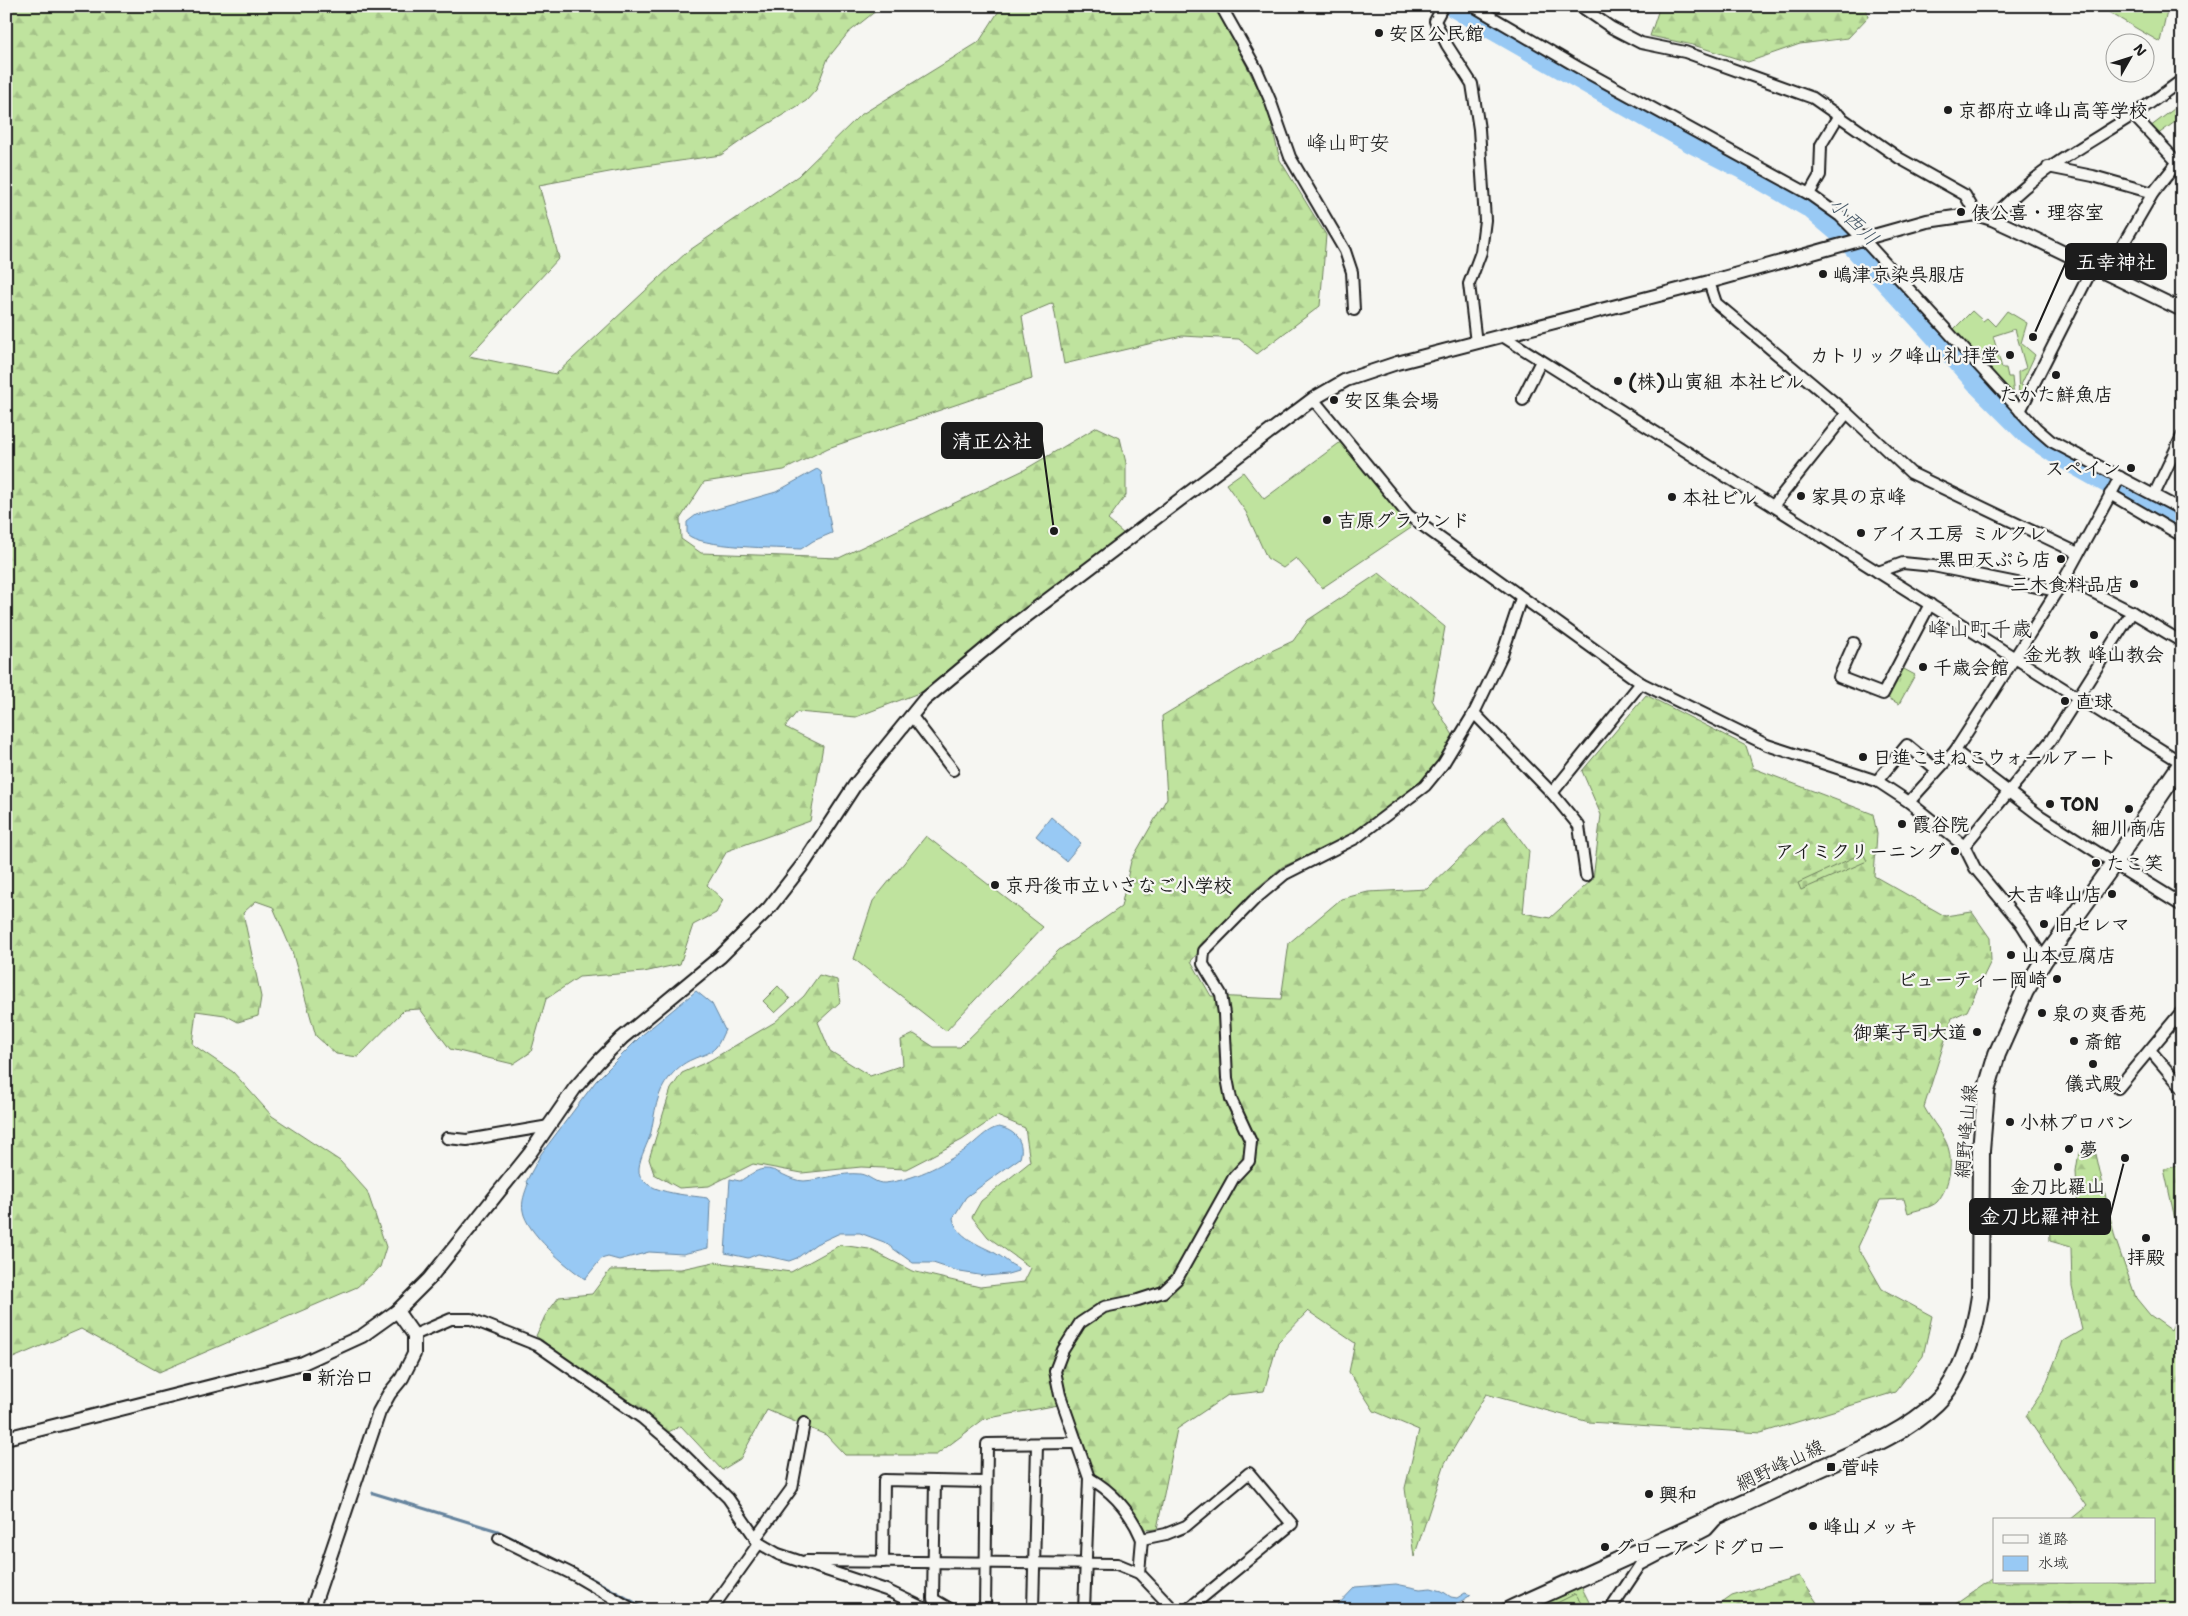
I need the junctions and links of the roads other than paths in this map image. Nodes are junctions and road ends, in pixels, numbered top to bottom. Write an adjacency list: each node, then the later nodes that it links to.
1 (1221, 6): 18 (street)
2 (1443, 6): 21 (street)
3 (1473, 6): 11 (street)
4 (1580, 6): 7 (street)
5 (2182, 80): 6 (street)
6 (2134, 115): 8 (street); 9 (street)
7 (1839, 116): 11 (street); 12 (street)
8 (2180, 162): 10 (street)
9 (2048, 167): 10 (street); 13 (street)
10 (2153, 193): 16 (street)
11 (1809, 194): 14 (street)
12 (1976, 214): 13 (street); 14 (street)
13 (1992, 218): 15 (street)
14 (1864, 240): 17 (street); 25 (street)
15 (2093, 267): 16 (street); 25 (street)
16 (2106, 274): 19 (street)
17 (1709, 282): 20 (street); 26 (street)
18 (1354, 310)
19 (2182, 310)
20 (1504, 336): 21 (street); 22 (street)
21 (1476, 343): 23 (street)
22 (1541, 361): 24 (street); 31 (street)
23 (1313, 399): 38 (street); 47 (street)
24 (1523, 400)
25 (2020, 411): 28 (street)
26 (1847, 413): 31 (street); 34 (street)
27 (2182, 436): 30 (street)
28 (2118, 479): 29 (street); 30 (street)
29 (2110, 493): 33 (street); 34 (street)
30 (2154, 495): 32 (street)
31 (1773, 506): 35 (street)
32 (2182, 510)
33 (2181, 535)
34 (2078, 553): 36 (street)
35 (1878, 572): 37 (street); 39 (street)
36 (2065, 578): 37 (street); 40 (street)
37 (2057, 592): 43 (street)
38 (1521, 598): 44 (street); 46 (street)
39 (1930, 604): 42 (street); 43 (street)
40 (2132, 612): 41 (street); 45 (street)
41 (2182, 642)
42 (1854, 643)
43 (2015, 658): 45 (street); 48 (street)
44 (1642, 683): 52 (street); 53 (street)
45 (2079, 698): 49 (street); 54 (street)
46 (1474, 713): 53 (street); 71 (street)
47 (910, 715): 50 (street); 65 (street)
48 (1955, 750): 51 (street); 54 (street)
49 (2182, 763): 57 (main road, 網野峰山線)
50 (954, 770)
51 (1936, 770): 52 (street); 55 (street)
52 (1877, 782): 55 (street)
53 (1552, 793): 58 (street)
54 (2010, 793): 56 (street); 57 (street)
55 (1909, 802): 56 (street)
56 (1964, 846): 60 (street)
57 (2116, 860): 59 (street); 60 (main road, 網野峰山線)
58 (1586, 876)
59 (2182, 905)
60 (2044, 960): 76 (main road, 網野峰山線)
61 (2182, 1011): 62 (street)
62 (2150, 1050): 63 (street); 64 (street)
63 (2118, 1088)
64 (2182, 1088)
65 (549, 1126): 66 (street); 67 (street)
66 (447, 1138)
67 (397, 1311): 68 (street); 70 (street)
68 (414, 1336): 79 (street); 87 (street)
69 (804, 1423): 79 (street)
70 (6, 1438)
71 (1076, 1443): 72 (street); 73 (street)
72 (1037, 1444): 75 (street); 84 (street)
73 (1089, 1478): 78 (street); 85 (street)
74 (935, 1481): 75 (street); 81 (street); 82 (street)
75 (985, 1482): 83 (street)
76 (1720, 1515): 97 (main road, 網野峰山線); 98 (street)
77 (499, 1538): 88 (street)
78 (1142, 1539): 86 (street); 96 (street)
79 (757, 1541): 80 (street); 89 (street)
80 (800, 1561): 81 (street); 90 (street)
81 (884, 1562): 82 (street)
82 (933, 1562): 83 (street); 91 (street)
83 (985, 1563): 84 (street); 92 (street)
84 (1036, 1563): 85 (street); 93 (street)
85 (1086, 1563): 86 (street); 94 (street)
86 (1139, 1573): 95 (street)
87 (312, 1610)
88 (634, 1610)
89 (711, 1610)
90 (928, 1610)
91 (952, 1610)
92 (985, 1610)
93 (1033, 1610)
94 (1084, 1610)
95 (1174, 1610)
96 (1187, 1610)
97 (1509, 1610)
98 (1610, 1610)

